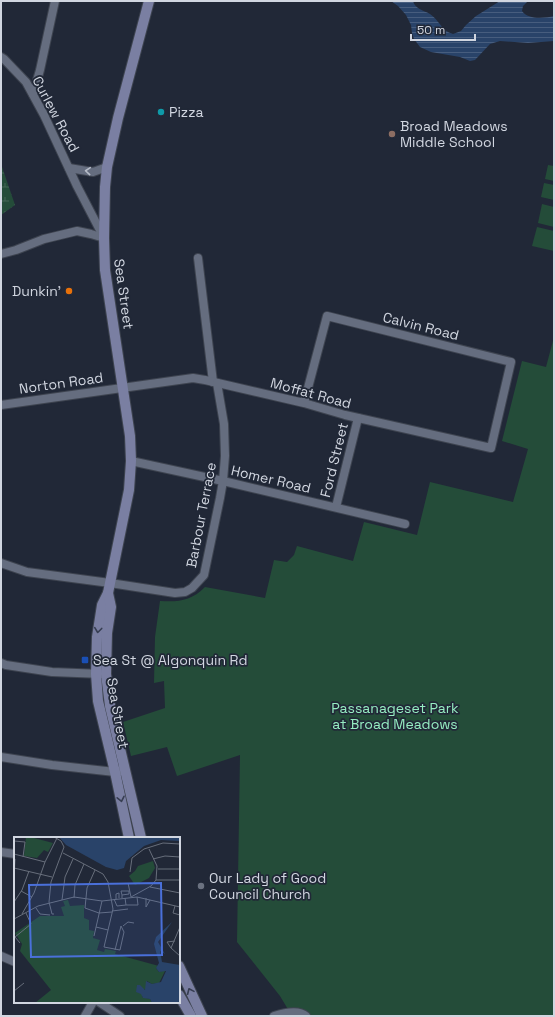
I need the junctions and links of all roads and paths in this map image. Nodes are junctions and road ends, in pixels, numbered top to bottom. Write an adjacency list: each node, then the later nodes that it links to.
1 (55, 1): 4 (street)
2 (149, 1): 5 (main road, Sea Street)
3 (1, 57): 4 (street, Curlew Road)
4 (33, 94): 6 (street, Curlew Road)
5 (107, 167): 6 (street, Curlew Road, one-way to 6); 7 (main road, Sea Street)
6 (69, 168): 7 (street, Curlew Road)
7 (104, 238): 8 (street); 11 (main road, Sea Street)
8 (3, 254)
9 (198, 258): 10 (street, Barbour Terrace)
10 (215, 382): 11 (street, Moffat Road); 12 (street, Moffat Road); 17 (street, Barbour Terrace)
11 (124, 388): 13 (street, Norton Road); 16 (main road, Sea Street)
12 (304, 403): 14 (street, Moffat Road); 15 (street, Calvin Road)
13 (1, 405)
14 (358, 418): 15 (street, Moffat Road); 18 (street, Ford Street)
15 (491, 448)
16 (131, 461): 17 (street, Homer Road); 21 (main road, Sea Street)
17 (223, 481): 18 (street, Homer Road); 21 (street, Barbour Terrace)
18 (336, 507): 19 (street, Homer Road)
19 (405, 524)
20 (1, 563): 21 (street, Barbour Terrace)
21 (109, 588): 23 (main road, Sea Street)
22 (1, 662): 23 (street)
23 (101, 674): 25 (main road, Sea Street)
24 (1, 757): 25 (street)
25 (120, 771): 26 (main road, Sea Street, one-way to 26); 27 (main road, Sea Street)
26 (129, 837)
27 (141, 837)
28 (1, 852): 29 (street)
29 (14, 854)
30 (1, 956): 31 (street)
31 (14, 962)
32 (180, 968): 39 (main road, one-way to 32)
33 (180, 997): 38 (main road)
34 (92, 1003): 36 (street)
35 (100, 1003): 37 (street)
36 (85, 1016)
37 (120, 1016)
38 (191, 1016)
39 (202, 1016)
40 (274, 1016): 41 (street)
41 (306, 1016)

